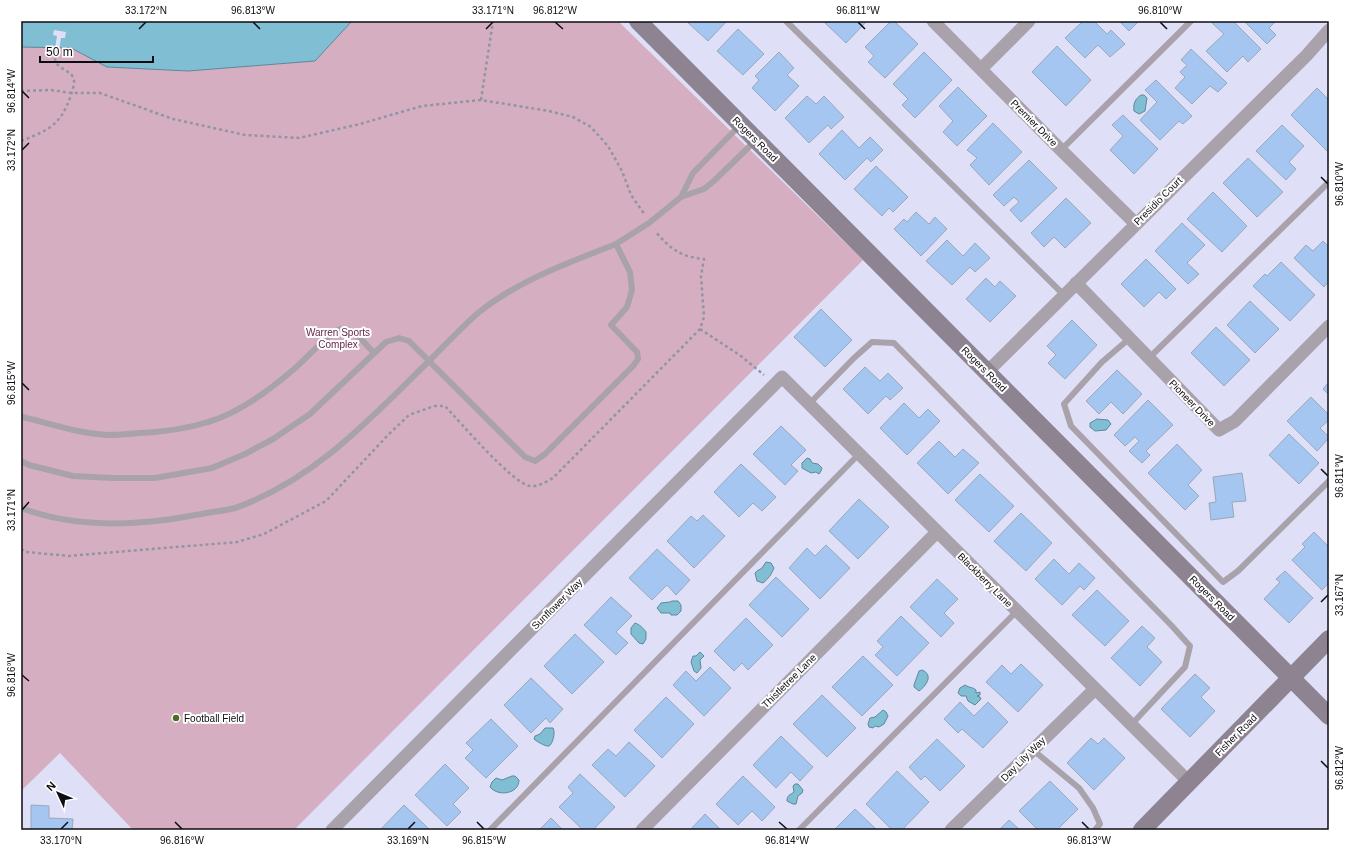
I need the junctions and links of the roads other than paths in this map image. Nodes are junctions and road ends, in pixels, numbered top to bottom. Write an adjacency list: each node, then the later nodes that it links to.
1 (638, 21): 8 (street, Rogers Road)
2 (786, 21): 16 (lane)
3 (933, 21): 7 (street, Premier Drive)
4 (1029, 21): 7 (street)
5 (1191, 21): 10 (lane)
6 (1329, 30): 13 (street, Presidio Court)
7 (981, 69): 10 (street, Premier Drive)
8 (741, 125): 9 (street, Rogers Road); 12 (lane)
9 (756, 140): 12 (lane); 22 (street, Rogers Road)
10 (1061, 150): 13 (street, Premier Drive)
11 (1329, 182): 20 (lane)
12 (681, 197): 14 (lane)
13 (1136, 224): 15 (street, Presidio Court)
14 (616, 244): 21 (lane); 21 (lane)
15 (1076, 283): 16 (street, Presidio Court); 18 (street, Pioneer Drive)
16 (1064, 295): 22 (street, Presidio Court)
17 (1329, 326): 20 (street, Pioneer Drive)
18 (1130, 338): 20 (street, Pioneer Drive); 28 (lane)
19 (374, 353): 21 (lane); 25 (lane); 27 (lane)
20 (1149, 358)
21 (430, 360): 29 (lane)
22 (987, 372): 33 (street, Rogers Road)
23 (779, 380): 24 (street, Blackberry Lane); 39 (street, Sunflower Way)
24 (809, 404): 26 (street, Blackberry Lane); 36 (lane)
25 (21, 418)
26 (859, 454): 30 (street, Blackberry Lane); 40 (lane)
27 (21, 461)
28 (1329, 481)
29 (21, 508)
30 (937, 532): 31 (street, Blackberry Lane); 41 (street, Thistletree Lane)
31 (1017, 611): 34 (street, Blackberry Lane); 42 (lane)
32 (1329, 639): 33 (street, Fisher Road)
33 (1291, 678): 35 (street, Rogers Road); 38 (street, Fisher Road)
34 (1095, 689): 36 (street, Blackberry Lane); 37 (street, Day Lily Way)
35 (1329, 716)
36 (1131, 724): 38 (street, Blackberry Lane)
37 (1033, 750): 43 (street, Day Lily Way); 44 (lane)
38 (1189, 782): 45 (street, Fisher Road)
39 (332, 830)
40 (490, 830)
41 (642, 830)
42 (799, 830)
43 (951, 830)
44 (1095, 830)
45 (1142, 830)

